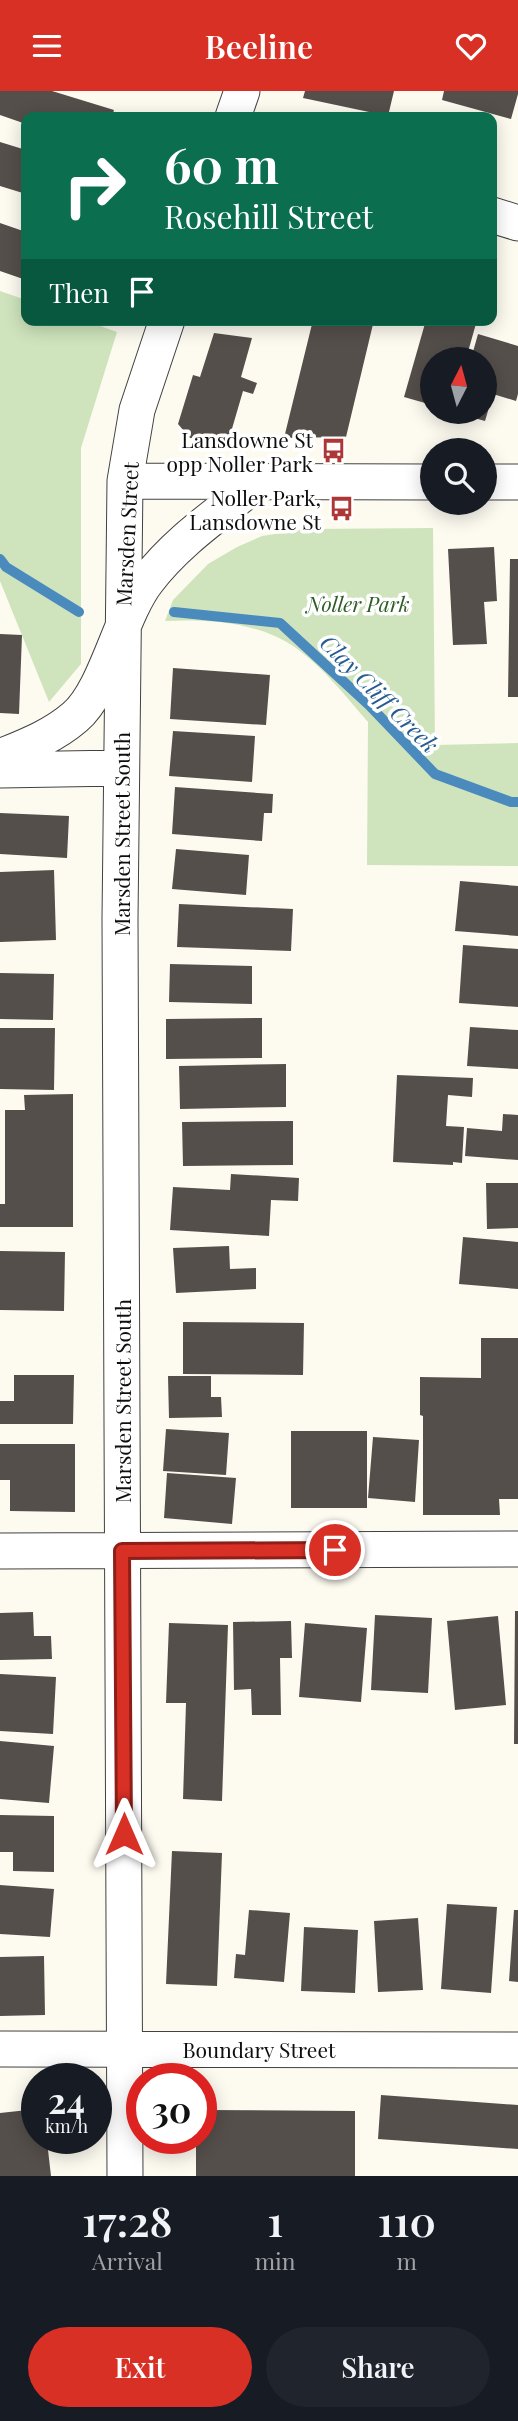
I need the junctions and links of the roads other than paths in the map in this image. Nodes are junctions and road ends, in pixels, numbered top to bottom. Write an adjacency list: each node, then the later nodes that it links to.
1 (242, 91): 2 (street)
2 (235, 112)
3 (497, 217): 4 (street)
4 (518, 223)
5 (165, 326): 6 (street, Marsden Street)
6 (125, 481): 7 (street); 11 (street, Marsden Street)
7 (259, 481): 8 (street); 11 (street)
8 (420, 482)
9 (497, 482): 10 (street)
10 (518, 482)
11 (122, 626): 12 (street); 13 (street, Marsden Street South)
12 (0, 757)
13 (121, 768): 14 (street); 17 (street, Marsden Street South)
14 (0, 770)
15 (518, 1549): 17 (street)
16 (0, 1551): 17 (street)
17 (122, 1551): 19 (street, Marsden Street South)
18 (0, 2049): 19 (street, Boundary Street)
19 (125, 2049): 20 (street, Boundary Street); 21 (street, Marsden Street South)
20 (518, 2050)
21 (125, 2176)

